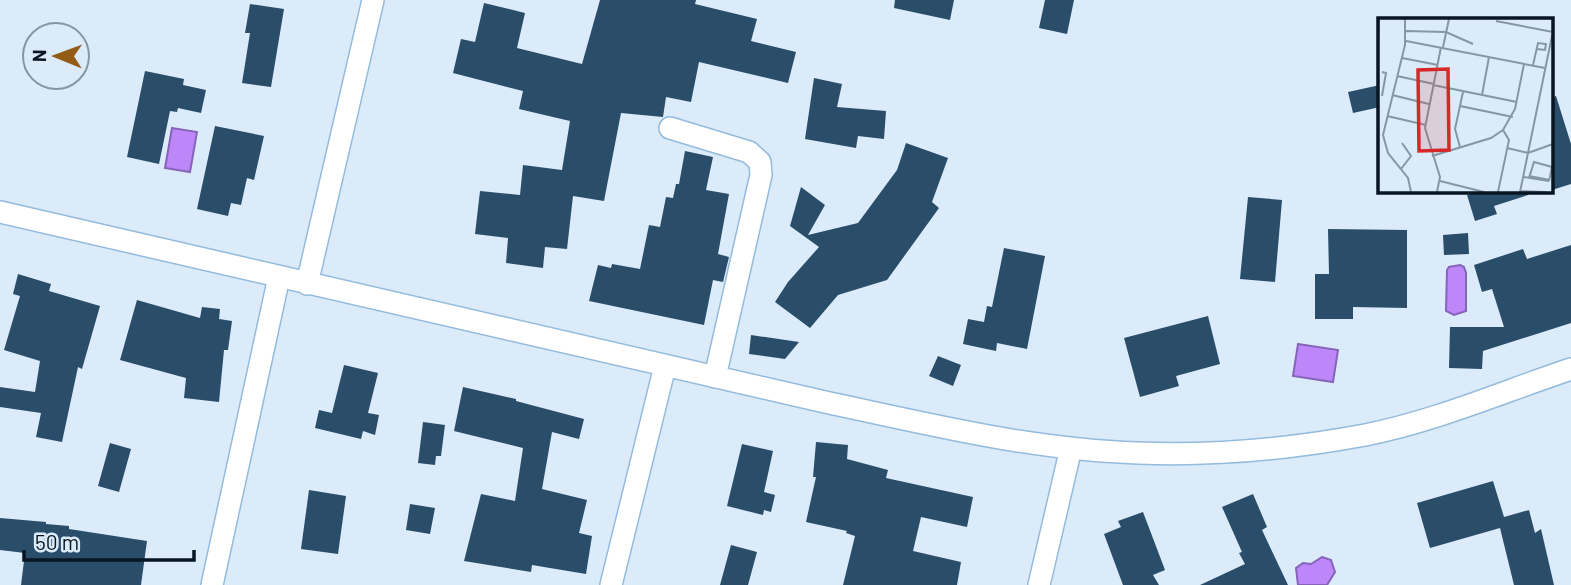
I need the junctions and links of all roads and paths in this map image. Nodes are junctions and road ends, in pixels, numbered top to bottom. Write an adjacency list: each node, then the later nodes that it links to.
1 (373, 0): 5 (street)
2 (670, 128): 8 (street)
3 (0, 212): 4 (street)
4 (279, 277): 5 (street); 10 (street)
5 (307, 284): 6 (street)
6 (665, 366): 8 (street); 11 (street)
7 (1571, 369): 9 (street)
8 (715, 377): 9 (street)
9 (1071, 448): 12 (street)
10 (212, 585)
11 (611, 585)
12 (1040, 585)

